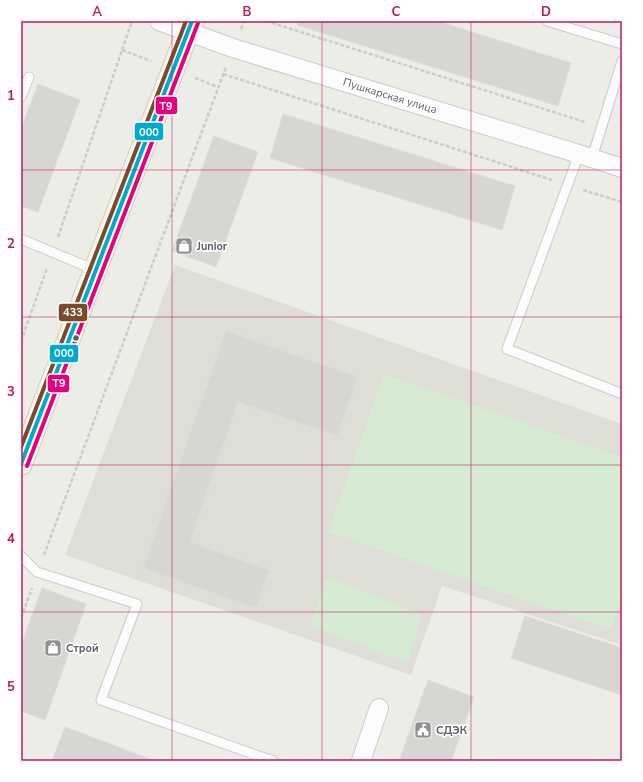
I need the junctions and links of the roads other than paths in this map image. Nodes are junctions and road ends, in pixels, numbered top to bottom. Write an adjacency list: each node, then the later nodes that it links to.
1 (159, 21): 3 (street, Пушкарская улица)
2 (547, 21): 4 (lane)
3 (190, 26): 8 (street, Пушкарская улица); 11 (main road)
4 (622, 44)
5 (622, 62): 8 (lane)
6 (29, 77): 7 (lane)
7 (21, 97)
8 (586, 156): 9 (street, Пушкарская улица); 12 (lane)
9 (622, 168)
10 (21, 239): 11 (lane)
11 (95, 270): 13 (main road)
12 (620, 393)
13 (21, 464)
14 (21, 556): 16 (lane)
15 (379, 708): 17 (street)
16 (273, 761)
17 (360, 761)

